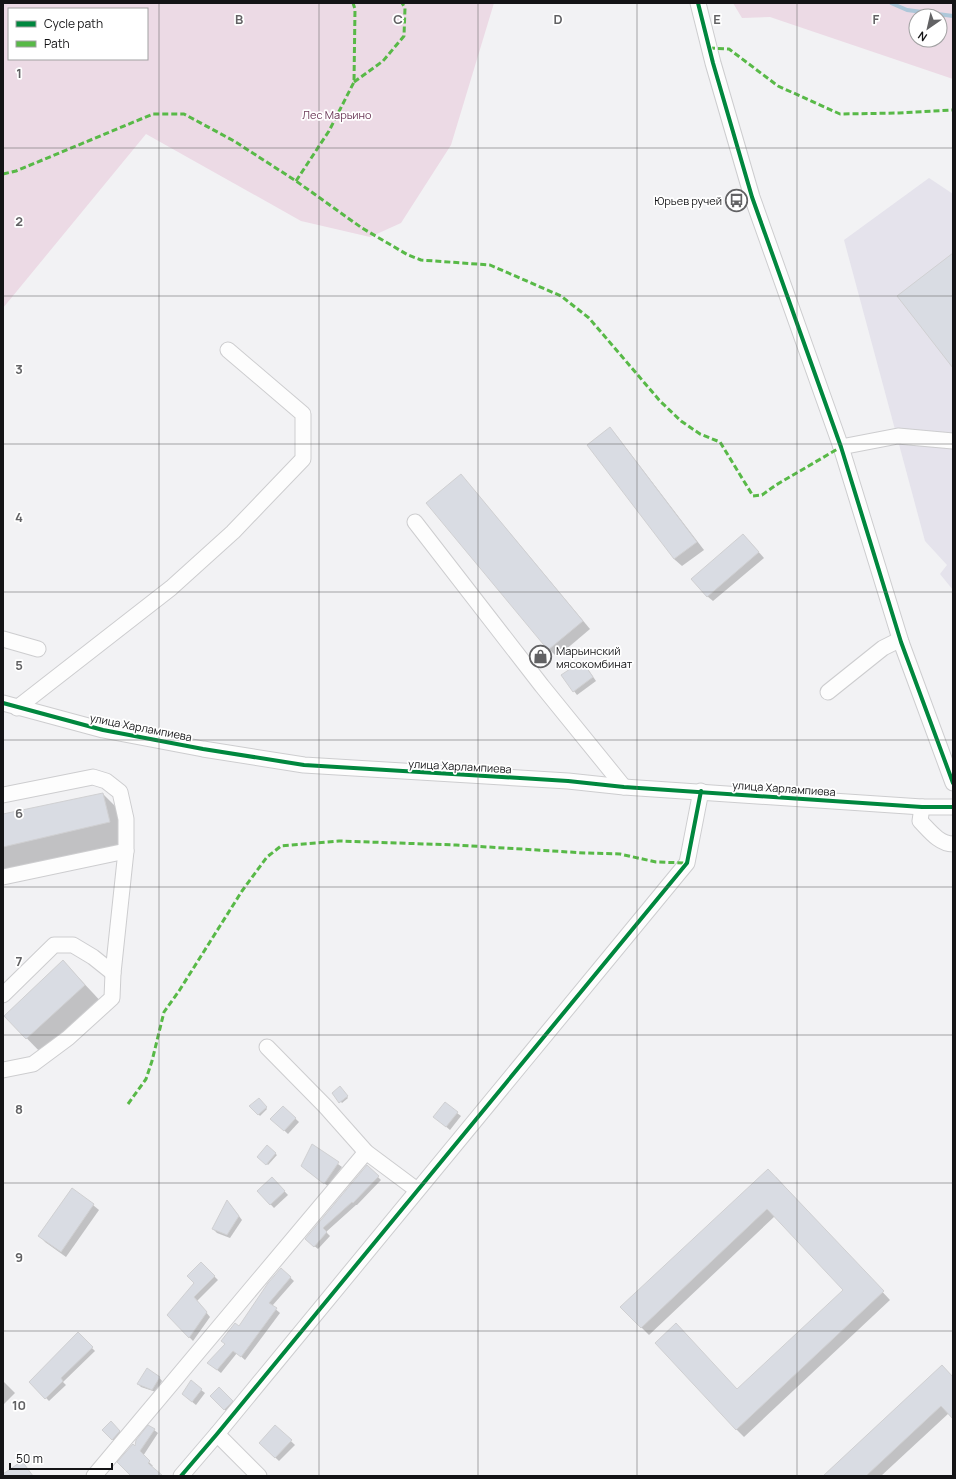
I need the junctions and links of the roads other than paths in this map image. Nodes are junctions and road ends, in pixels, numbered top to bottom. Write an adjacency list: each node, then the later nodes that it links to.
1 (698, 3): 4 (street)
2 (228, 350): 11 (street)
3 (953, 441): 4 (street)
4 (841, 447): 7 (street)
5 (415, 522): 13 (street)
6 (3, 639): 8 (street)
7 (901, 642): 9 (street); 12 (street)
8 (38, 649)
9 (828, 692)
10 (3, 704): 11 (street, улица Харлампиева)
11 (17, 708): 13 (street, улица Харлампиева)
12 (953, 783)
13 (624, 787): 14 (street, улица Харлампиева)
14 (701, 791): 16 (street, улица Харлампиева); 26 (street)
15 (3, 795): 19 (street)
16 (922, 807): 17 (street, улица Харлампиева); 18 (street)
17 (953, 807)
18 (953, 844)
19 (126, 851): 20 (street); 21 (street)
20 (3, 877)
21 (113, 973): 22 (street); 24 (street)
22 (3, 995)
23 (267, 1047): 25 (street)
24 (3, 1070)
25 (366, 1152): 26 (street); 28 (street)
26 (417, 1190): 27 (street)
27 (217, 1434): 29 (street); 30 (street)
28 (94, 1476)
29 (181, 1476)
30 (260, 1476)

